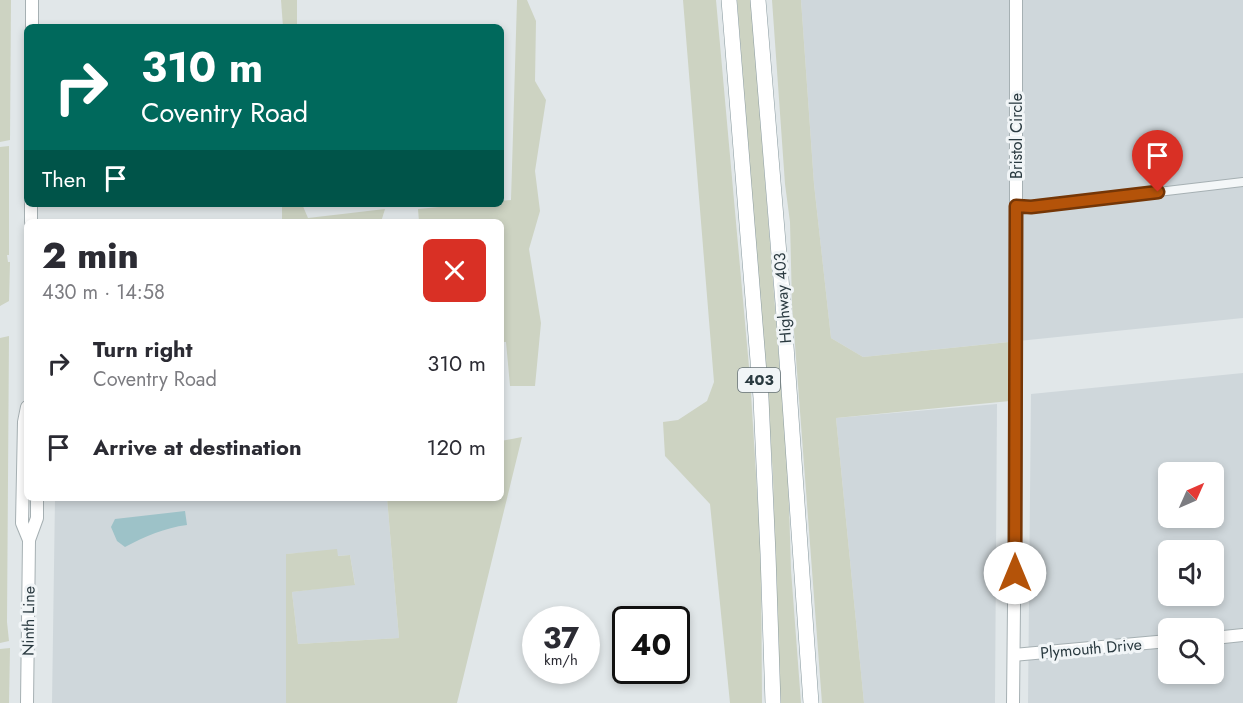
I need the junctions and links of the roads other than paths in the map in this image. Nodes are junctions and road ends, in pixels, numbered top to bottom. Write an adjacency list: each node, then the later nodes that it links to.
1 (32, 0): 5 (street)
2 (729, 0): 16 (highway, Highway 403 / 403)
3 (758, 0): 17 (highway, Highway 403 / 403)
4 (1016, 0): 7 (street, Bristol Circle)
5 (32, 24)
6 (1243, 182): 7 (street)
7 (1016, 206): 14 (street, Bristol Circle)
8 (24, 422): 10 (street, Ninth Line)
9 (37, 501): 10 (street, Ninth Line)
10 (29, 540): 15 (street, Ninth Line)
11 (1243, 635): 12 (street)
12 (1224, 637)
13 (1158, 642): 14 (street, Plymouth Drive)
14 (1014, 655): 18 (street, Bristol Circle)
15 (27, 703)
16 (773, 703)
17 (811, 703)
18 (1013, 703)

